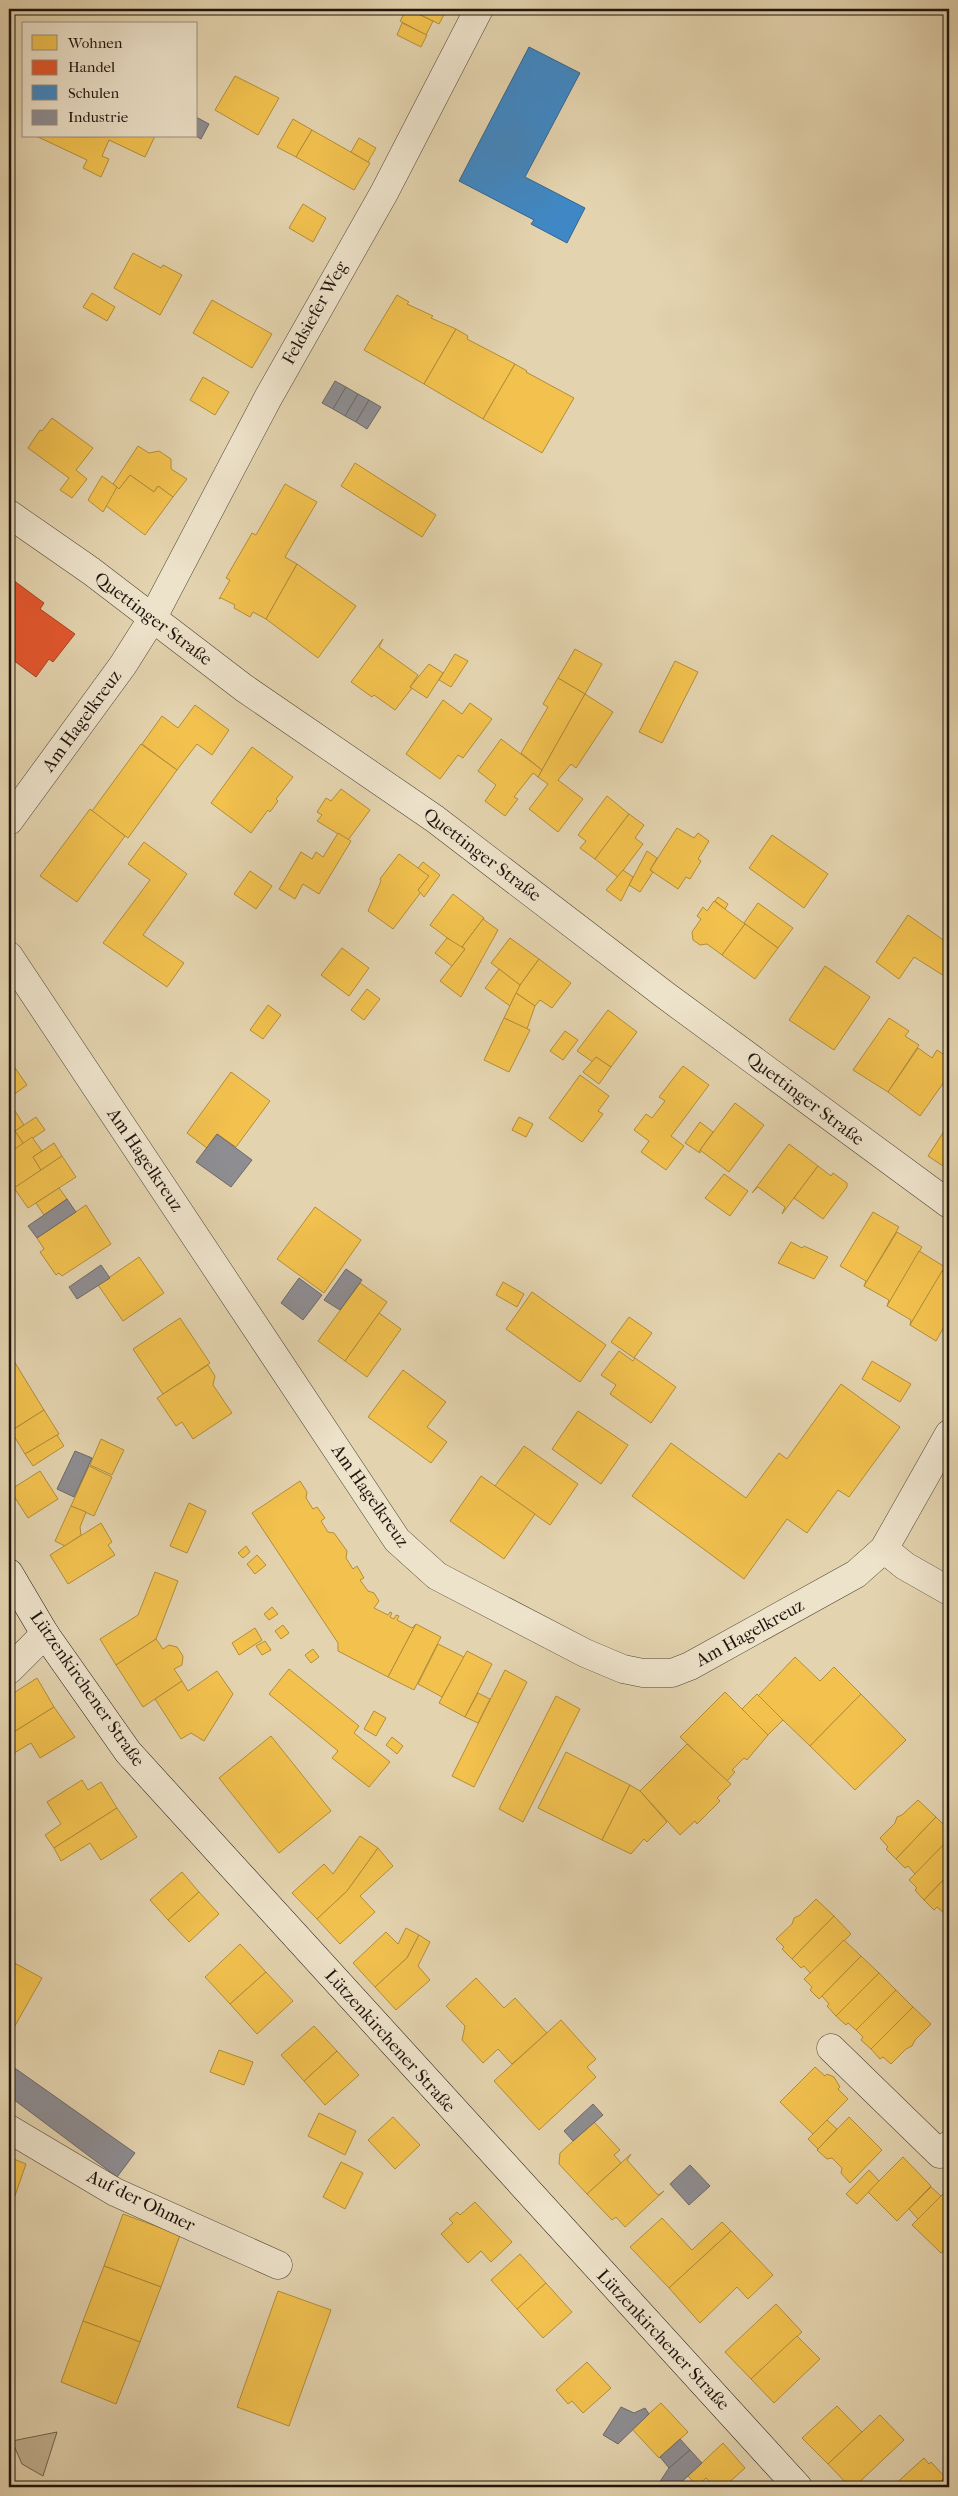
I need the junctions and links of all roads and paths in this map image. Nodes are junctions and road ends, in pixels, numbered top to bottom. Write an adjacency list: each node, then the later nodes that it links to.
1 (478, 9): 3 (street, Feldsiefer Weg)
2 (9, 514): 3 (street, Quettinger Straße)
3 (152, 618): 4 (street, Am Hagelkreuz); 6 (street, Quettinger Straße)
4 (9, 821)
5 (9, 956): 8 (street, Am Hagelkreuz)
6 (949, 1204)
7 (949, 1434): 8 (street, Am Hagelkreuz)
8 (884, 1549): 10 (street)
9 (9, 1573): 11 (street, Lützenkirchener Straße)
10 (949, 1591)
11 (44, 1634): 12 (street); 17 (street, Lützenkirchener Straße)
12 (9, 1670)
13 (830, 2048): 15 (street)
14 (9, 2129): 16 (street, Auf der Ohmer)
15 (949, 2145)
16 (278, 2266)
17 (798, 2487)

